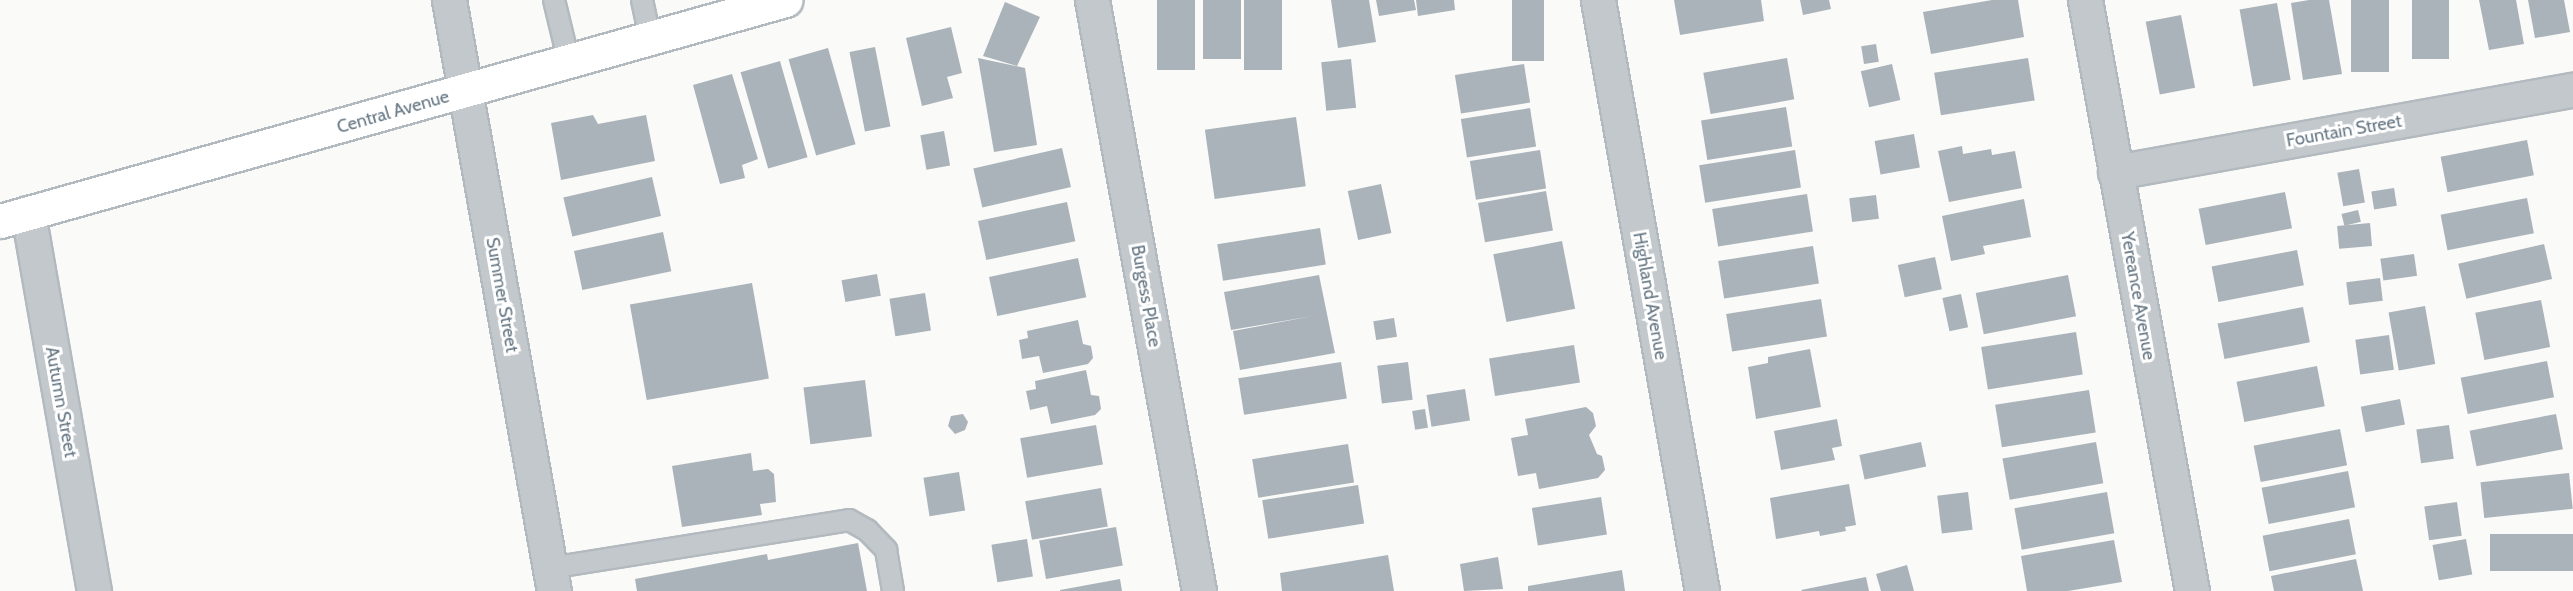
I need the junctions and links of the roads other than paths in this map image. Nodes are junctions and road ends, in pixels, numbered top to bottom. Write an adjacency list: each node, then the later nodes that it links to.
1 (450, 0): 11 (street, Summer Street)
2 (554, 0): 9 (lane)
3 (642, 0): 8 (lane)
4 (785, 0): 8 (main road, Central Avenue)
5 (1092, 0): 17 (street, Burgess Place)
6 (1598, 0): 18 (street, Highland Avenue)
7 (2085, 0): 12 (street, Yereance Avenue)
8 (650, 39): 9 (main road, Central Avenue)
9 (569, 62): 11 (main road, Central Avenue)
10 (2573, 90): 12 (street, Fountain Street)
11 (466, 92): 13 (main road, Central Avenue); 14 (street, Summer Street)
12 (2115, 172): 19 (street, Yereance Avenue)
13 (14, 217): 15 (street, Autumn Street)
14 (552, 579): 16 (lane)
15 (94, 591)
16 (894, 591)
17 (1199, 591)
18 (1702, 591)
19 (2192, 591)

